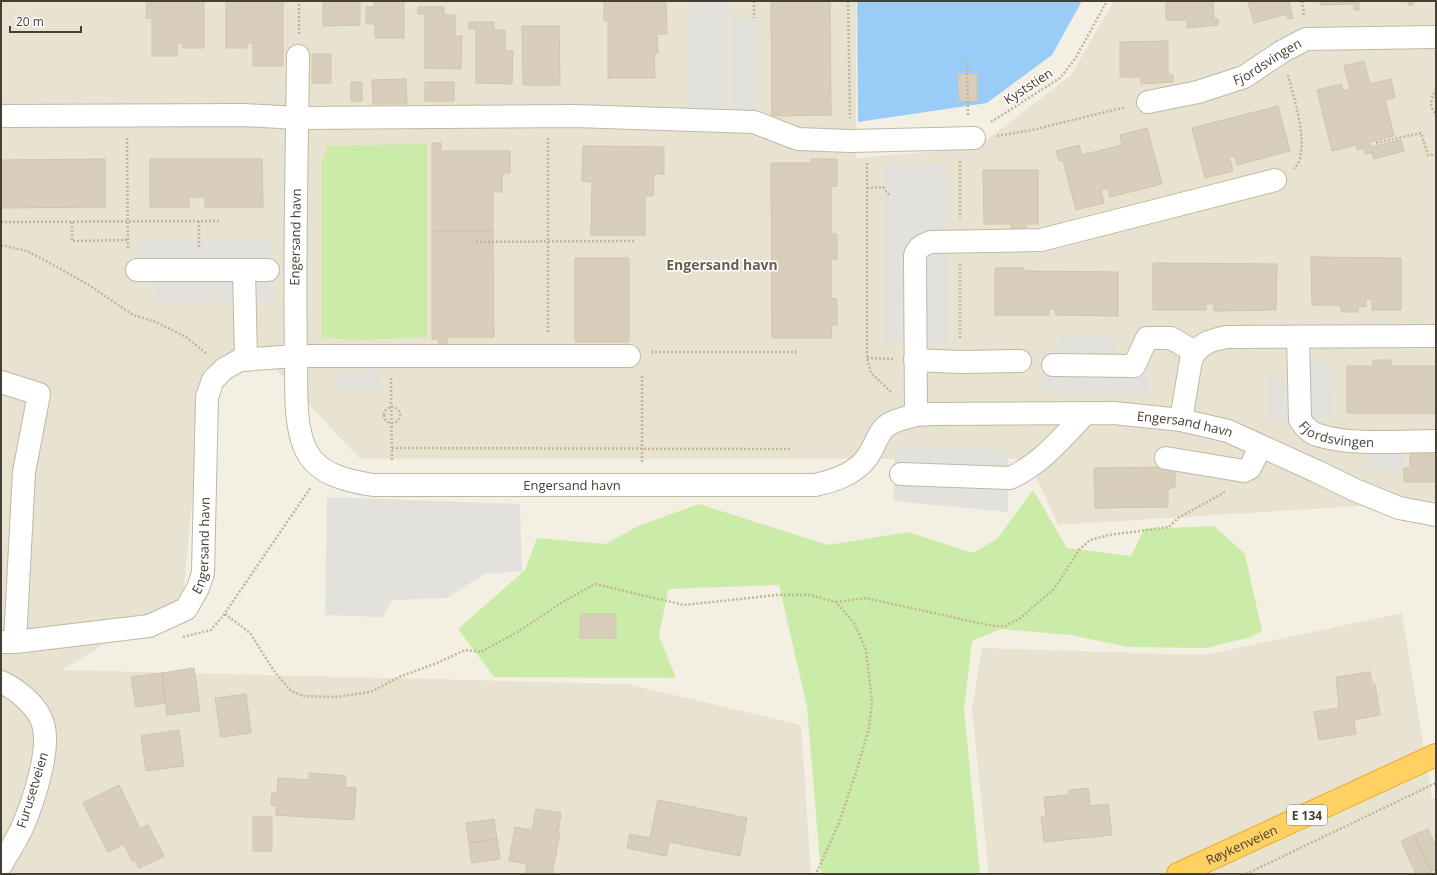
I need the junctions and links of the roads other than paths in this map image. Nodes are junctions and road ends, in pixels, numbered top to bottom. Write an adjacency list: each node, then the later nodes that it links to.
1 (1436, 37): 3 (street, Fjordsvingen)
2 (298, 56): 5 (street, Engersand havn)
3 (1148, 102)
4 (1, 116): 5 (street)
5 (297, 118): 6 (street); 15 (street, Engersand havn)
6 (967, 135)
7 (1275, 180): 17 (street)
8 (136, 270): 9 (street)
9 (244, 270): 10 (street); 16 (street)
10 (268, 270)
11 (1436, 336): 12 (street)
12 (1298, 337): 13 (street); 24 (street, Fjordsvingen)
13 (1194, 352): 19 (street); 23 (street)
14 (635, 354): 15 (street)
15 (296, 356): 16 (street, Engersand havn); 22 (street, Engersand havn)
16 (246, 360): 29 (street, Engersand havn)
17 (915, 360): 18 (street); 22 (street)
18 (1020, 361)
19 (1053, 365)
20 (1, 382): 29 (street)
21 (1086, 413): 22 (street, Engersand havn); 23 (street, Engersand havn); 27 (street)
22 (916, 415)
23 (1181, 420): 25 (street, Engersand havn)
24 (1436, 441)
25 (1260, 447): 26 (street); 28 (street, Engersand havn)
26 (1166, 458)
27 (901, 474)
28 (1436, 515)
29 (8, 642)
30 (1, 682): 32 (street, Furusetveien)
31 (1436, 755): 33 (highway, Røykenveien / E 134)
32 (1, 865)
33 (1178, 874)

